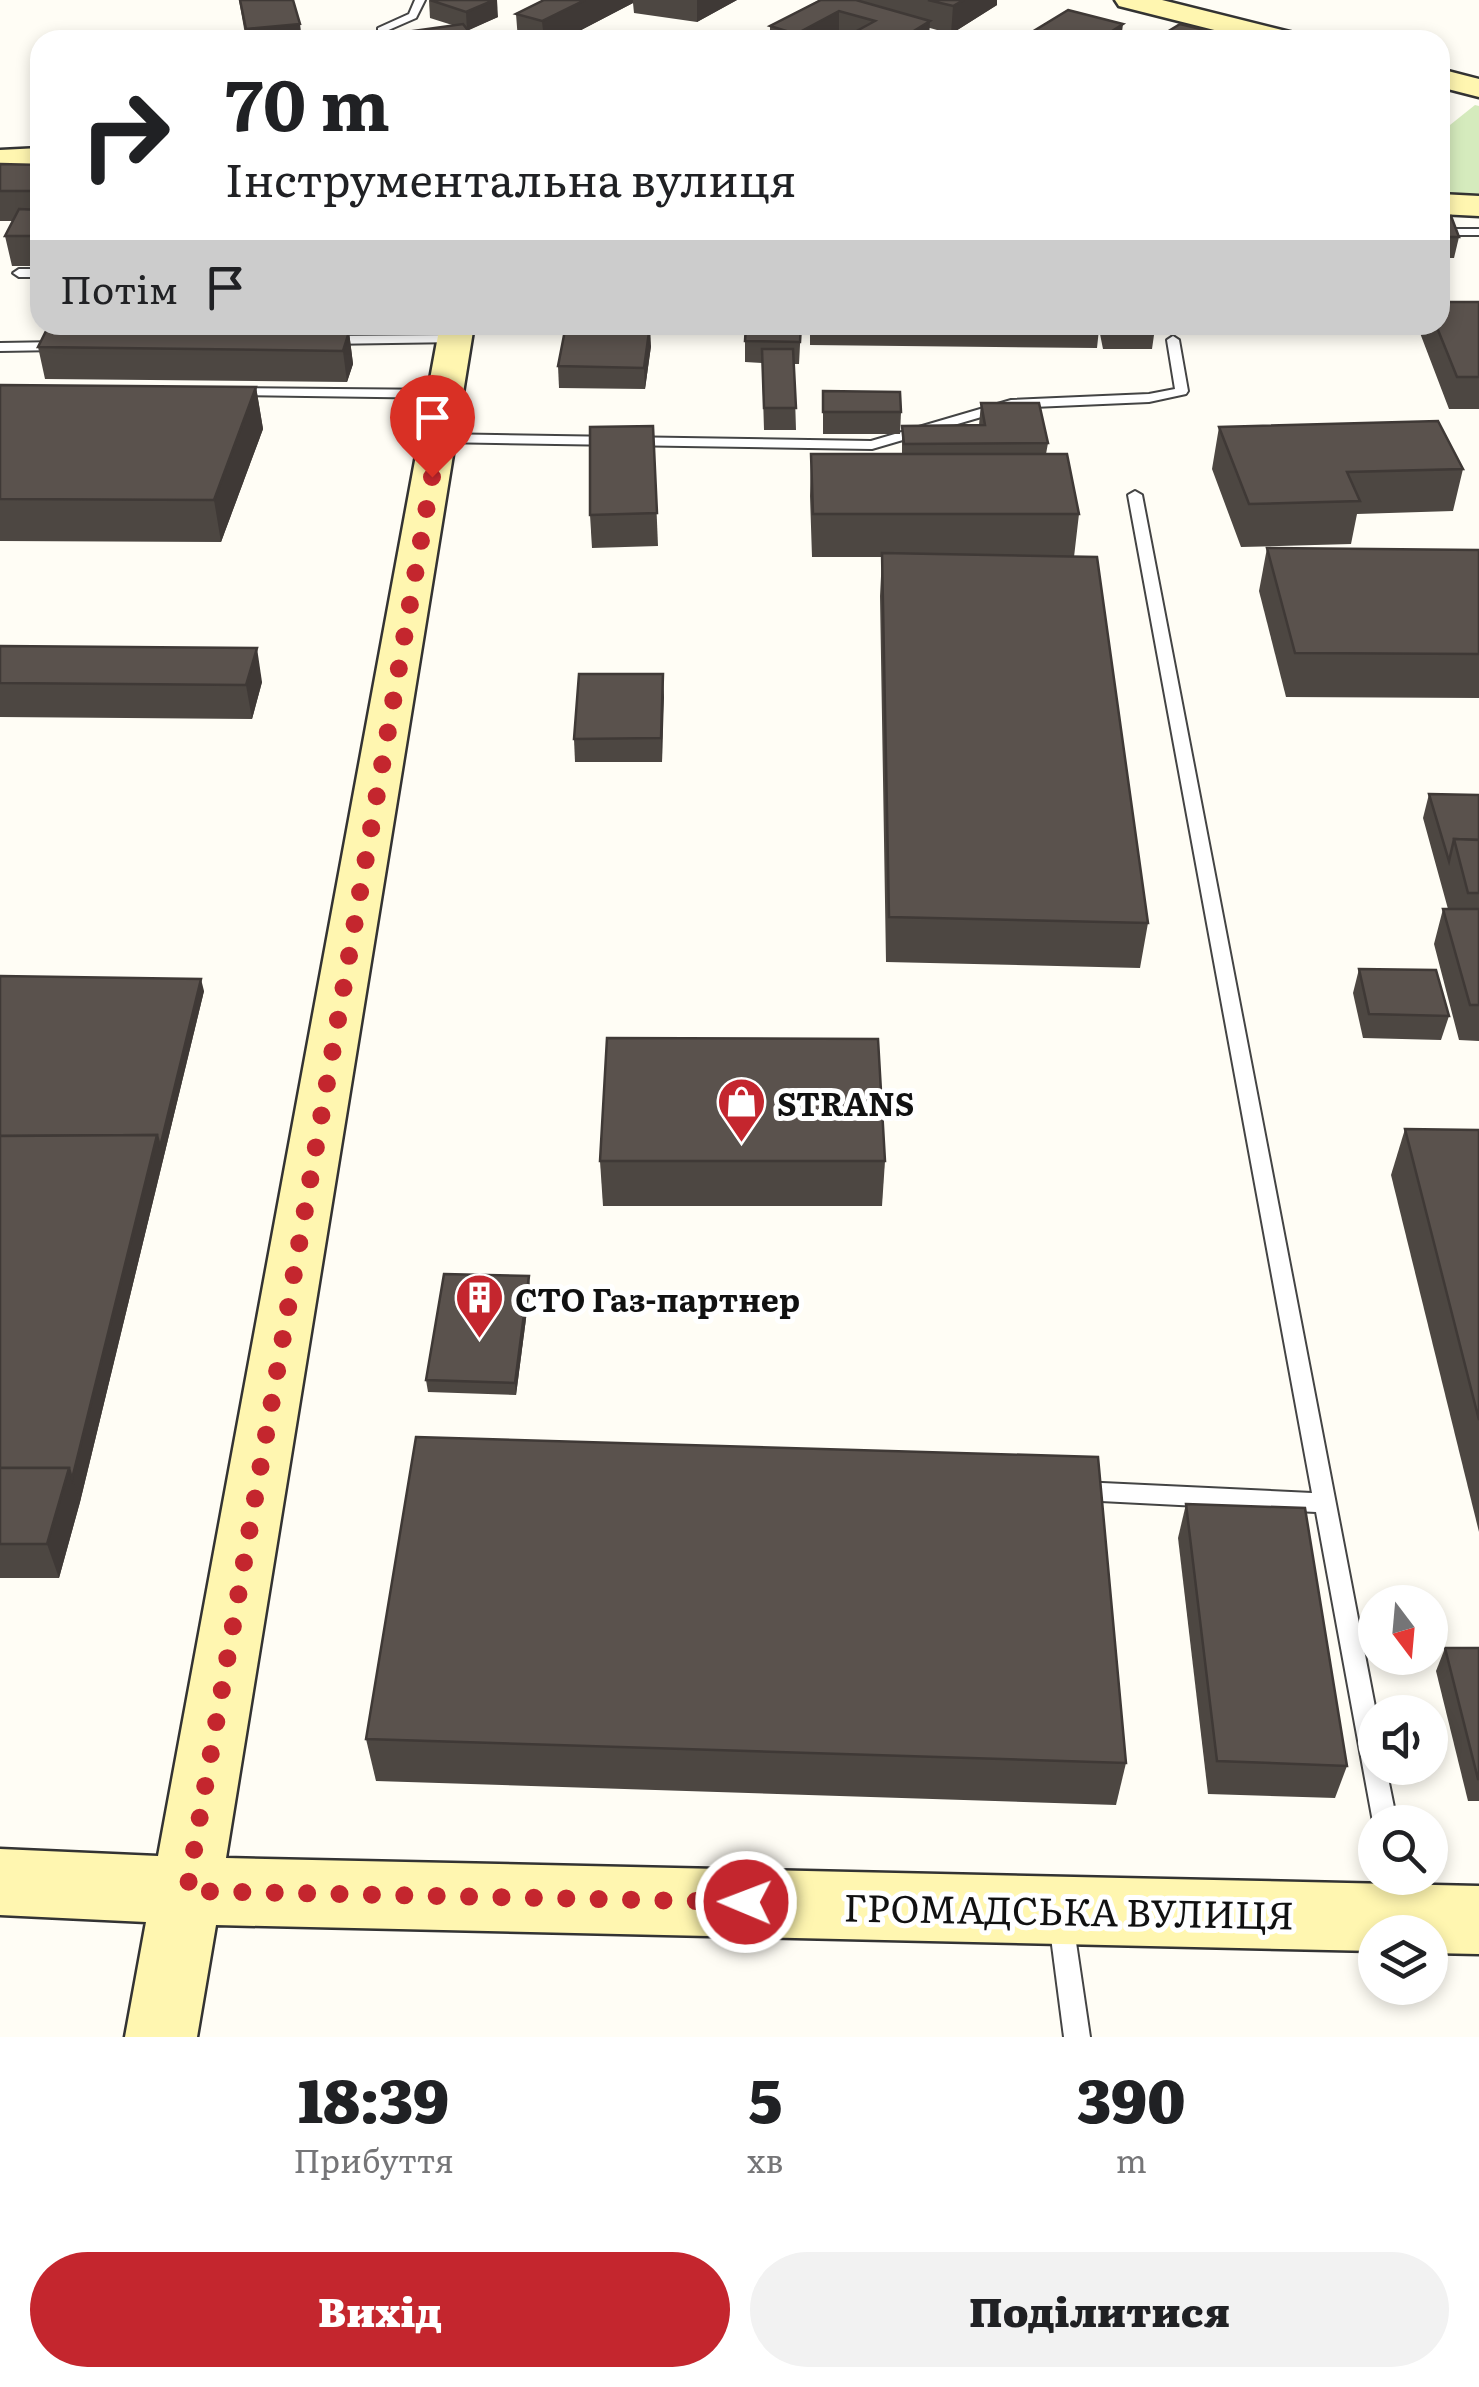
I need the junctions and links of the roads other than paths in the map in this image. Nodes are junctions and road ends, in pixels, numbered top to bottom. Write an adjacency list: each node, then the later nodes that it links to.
1 (420, 0): 3 (lane)
2 (1129, 0): 4 (street)
3 (381, 30)
4 (1248, 30)
5 (1450, 81): 6 (street)
6 (1479, 88)
7 (30, 158): 8 (street)
8 (0, 159)
9 (1450, 205): 10 (street)
10 (1479, 206)
11 (1450, 232): 12 (lane)
12 (1479, 232)
13 (1479, 243): 14 (lane)
14 (1450, 247)
15 (19, 273): 16 (lane)
16 (30, 273)
17 (405, 335): 20 (lane)
18 (456, 335): 24 (street)
19 (1173, 340): 24 (lane)
20 (303, 341)
21 (76, 346): 22 (lane)
22 (0, 347)
23 (211, 392): 24 (lane)
24 (442, 416): 30 (street)
25 (1135, 495): 27 (lane)
26 (1048, 1490): 27 (lane)
27 (1325, 1503): 28 (lane)
28 (1382, 1805)
29 (0, 1882): 30 (street, ГРОМАДСЬКА ВУЛИЦЯ)
30 (187, 1891): 31 (street, ГРОМАДСЬКА ВУЛИЦЯ); 33 (street)
31 (1060, 1907): 32 (street, ГРОМАДСЬКА ВУЛИЦЯ); 34 (lane)
32 (1479, 1920)
33 (161, 2037)
34 (1077, 2037)

